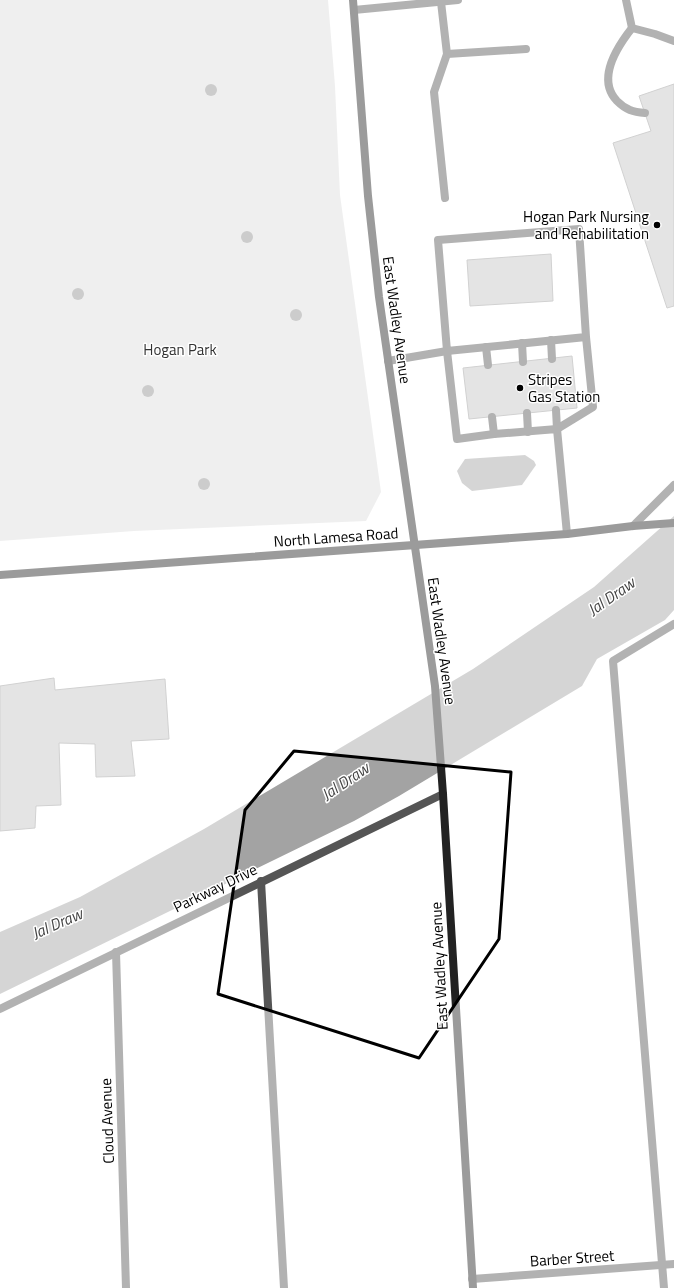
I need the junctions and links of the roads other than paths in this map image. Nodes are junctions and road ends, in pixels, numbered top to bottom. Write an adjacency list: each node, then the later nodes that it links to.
1 (353, 0): 5 (main road, East Wadley Avenue)
2 (458, 0): 4 (street)
3 (626, 0): 6 (street)
4 (441, 2): 5 (street); 9 (street)
5 (354, 10): 18 (main road, East Wadley Avenue)
6 (632, 28): 7 (street); 10 (street)
7 (674, 41)
8 (526, 49): 9 (street)
9 (447, 54): 11 (street)
10 (645, 113)
11 (445, 198)
12 (586, 337): 13 (street); 16 (street); 24 (street)
13 (550, 340): 14 (street); 17 (street)
14 (522, 343): 15 (street); 19 (street)
15 (486, 347): 16 (street); 20 (street)
16 (447, 351): 18 (street); 26 (street)
17 (552, 359)
18 (388, 361): 31 (main road, East Wadley Avenue)
19 (523, 362)
20 (488, 365)
21 (556, 410): 24 (street)
22 (527, 413): 25 (street)
23 (492, 417): 26 (street)
24 (557, 429): 25 (street); 30 (street)
25 (528, 432): 26 (street)
26 (494, 434)
27 (674, 485): 29 (street)
28 (674, 523): 29 (main road, North Lamesa Road)
29 (633, 526): 30 (main road, North Lamesa Road)
30 (567, 534): 31 (main road, North Lamesa Road)
31 (414, 545): 32 (main road, North Lamesa Road); 34 (main road, East Wadley Avenue)
32 (0, 575)
33 (674, 624): 39 (street)
34 (443, 794): 35 (street, Parkway Drive); 40 (main road, East Wadley Avenue)
35 (261, 881): 36 (street, Parkway Drive); 42 (street)
36 (116, 952): 37 (street, Parkway Drive); 41 (street, Cloud Avenue)
37 (0, 1009)
38 (674, 1264): 39 (street, Barber Street)
39 (663, 1265): 40 (street, Barber Street); 43 (street)
40 (472, 1284)
41 (126, 1288)
42 (284, 1288)
43 (664, 1288)

